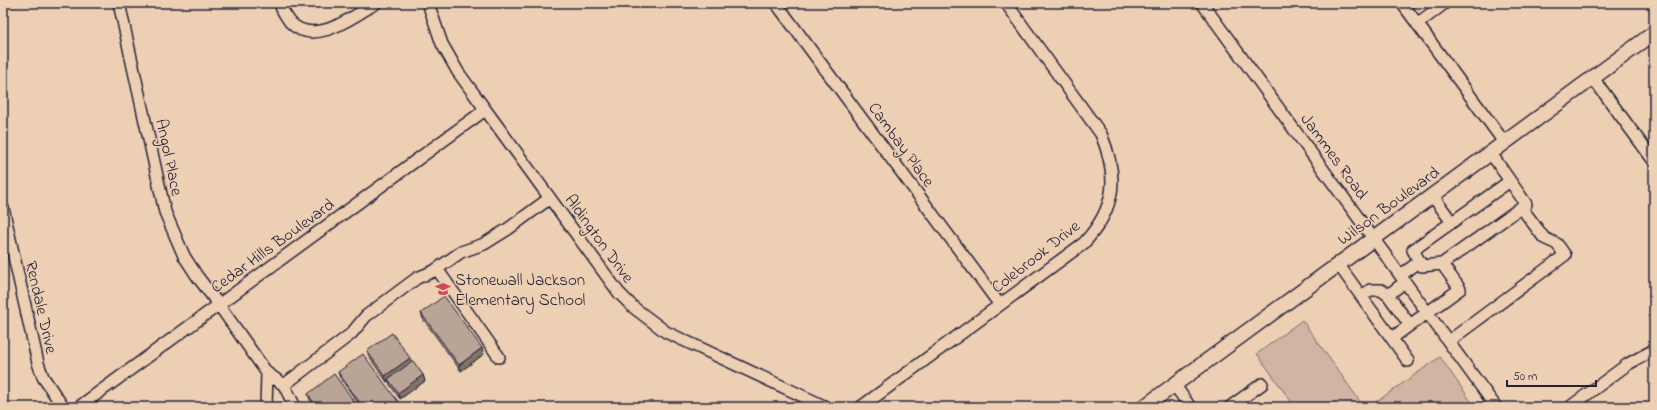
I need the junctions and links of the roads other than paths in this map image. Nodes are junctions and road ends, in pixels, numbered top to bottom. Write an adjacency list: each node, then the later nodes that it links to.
1 (119, 3): 31 (street, Angol Place)
2 (280, 3): 3 (street)
3 (376, 3)
4 (428, 3): 13 (street, Aldington Drive)
5 (776, 3): 32 (street, Cambay Place)
6 (1006, 3): 32 (street, Colebrook Drive)
7 (1202, 3): 23 (street, Jammes Road)
8 (1402, 3): 10 (street)
9 (1446, 3): 10 (street)
10 (1418, 24): 14 (street)
11 (1654, 33): 12 (main road, Wilson Boulevard)
12 (1593, 78): 14 (main road, Wilson Boulevard); 16 (street)
13 (485, 110): 19 (street, Aldington Drive); 31 (street, Cedar Hills Boulevard)
14 (1504, 142): 15 (main road, Wilson Boulevard)
15 (1490, 152): 17 (street); 18 (main road, Wilson Boulevard)
16 (1654, 161)
17 (1510, 181): 20 (street); 22 (street)
18 (1432, 195): 22 (street); 23 (main road, Wilson Boulevard)
19 (550, 198): 27 (street); 48 (street, Aldington Drive)
20 (1521, 207): 26 (street); 36 (street)
21 (3, 208): 44 (street, Rendale Drive)
22 (1451, 221): 24 (street)
23 (1373, 238): 25 (main road, Wilson Boulevard); 28 (street, Jammes Road)
24 (1419, 262): 26 (street); 28 (street)
25 (1338, 264): 29 (street); 41 (main road, Wilson Boulevard)
26 (1442, 264): 33 (street)
27 (437, 269): 38 (street); 43 (street)
28 (1403, 278): 30 (street); 33 (street, Jammes Road)
29 (1362, 296): 30 (street); 35 (street)
30 (1388, 296): 34 (street)
31 (219, 304): 40 (street, Angol Place); 45 (street, Cedar Hills Boulevard)
32 (1000, 305): 49 (street, Colebrook Drive)
33 (1428, 312): 34 (street); 36 (street, Jammes Road)
34 (1410, 325): 35 (street)
35 (1392, 338): 39 (street)
36 (1449, 341): 53 (street, Jammes Road)
37 (1654, 350): 54 (street)
38 (499, 357)
39 (1408, 361)
40 (267, 373): 43 (street, Angol Place); 46 (street)
41 (1174, 384): 50 (main road, Wilson Boulevard); 51 (street)
42 (1262, 384): 52 (street)
43 (284, 386): 47 (street)
44 (63, 407)
45 (79, 407)
46 (266, 407)
47 (295, 407)
48 (826, 407)
49 (861, 407)
50 (1144, 407)
51 (1190, 407)
52 (1230, 407)
53 (1496, 407)
54 (1570, 407)

